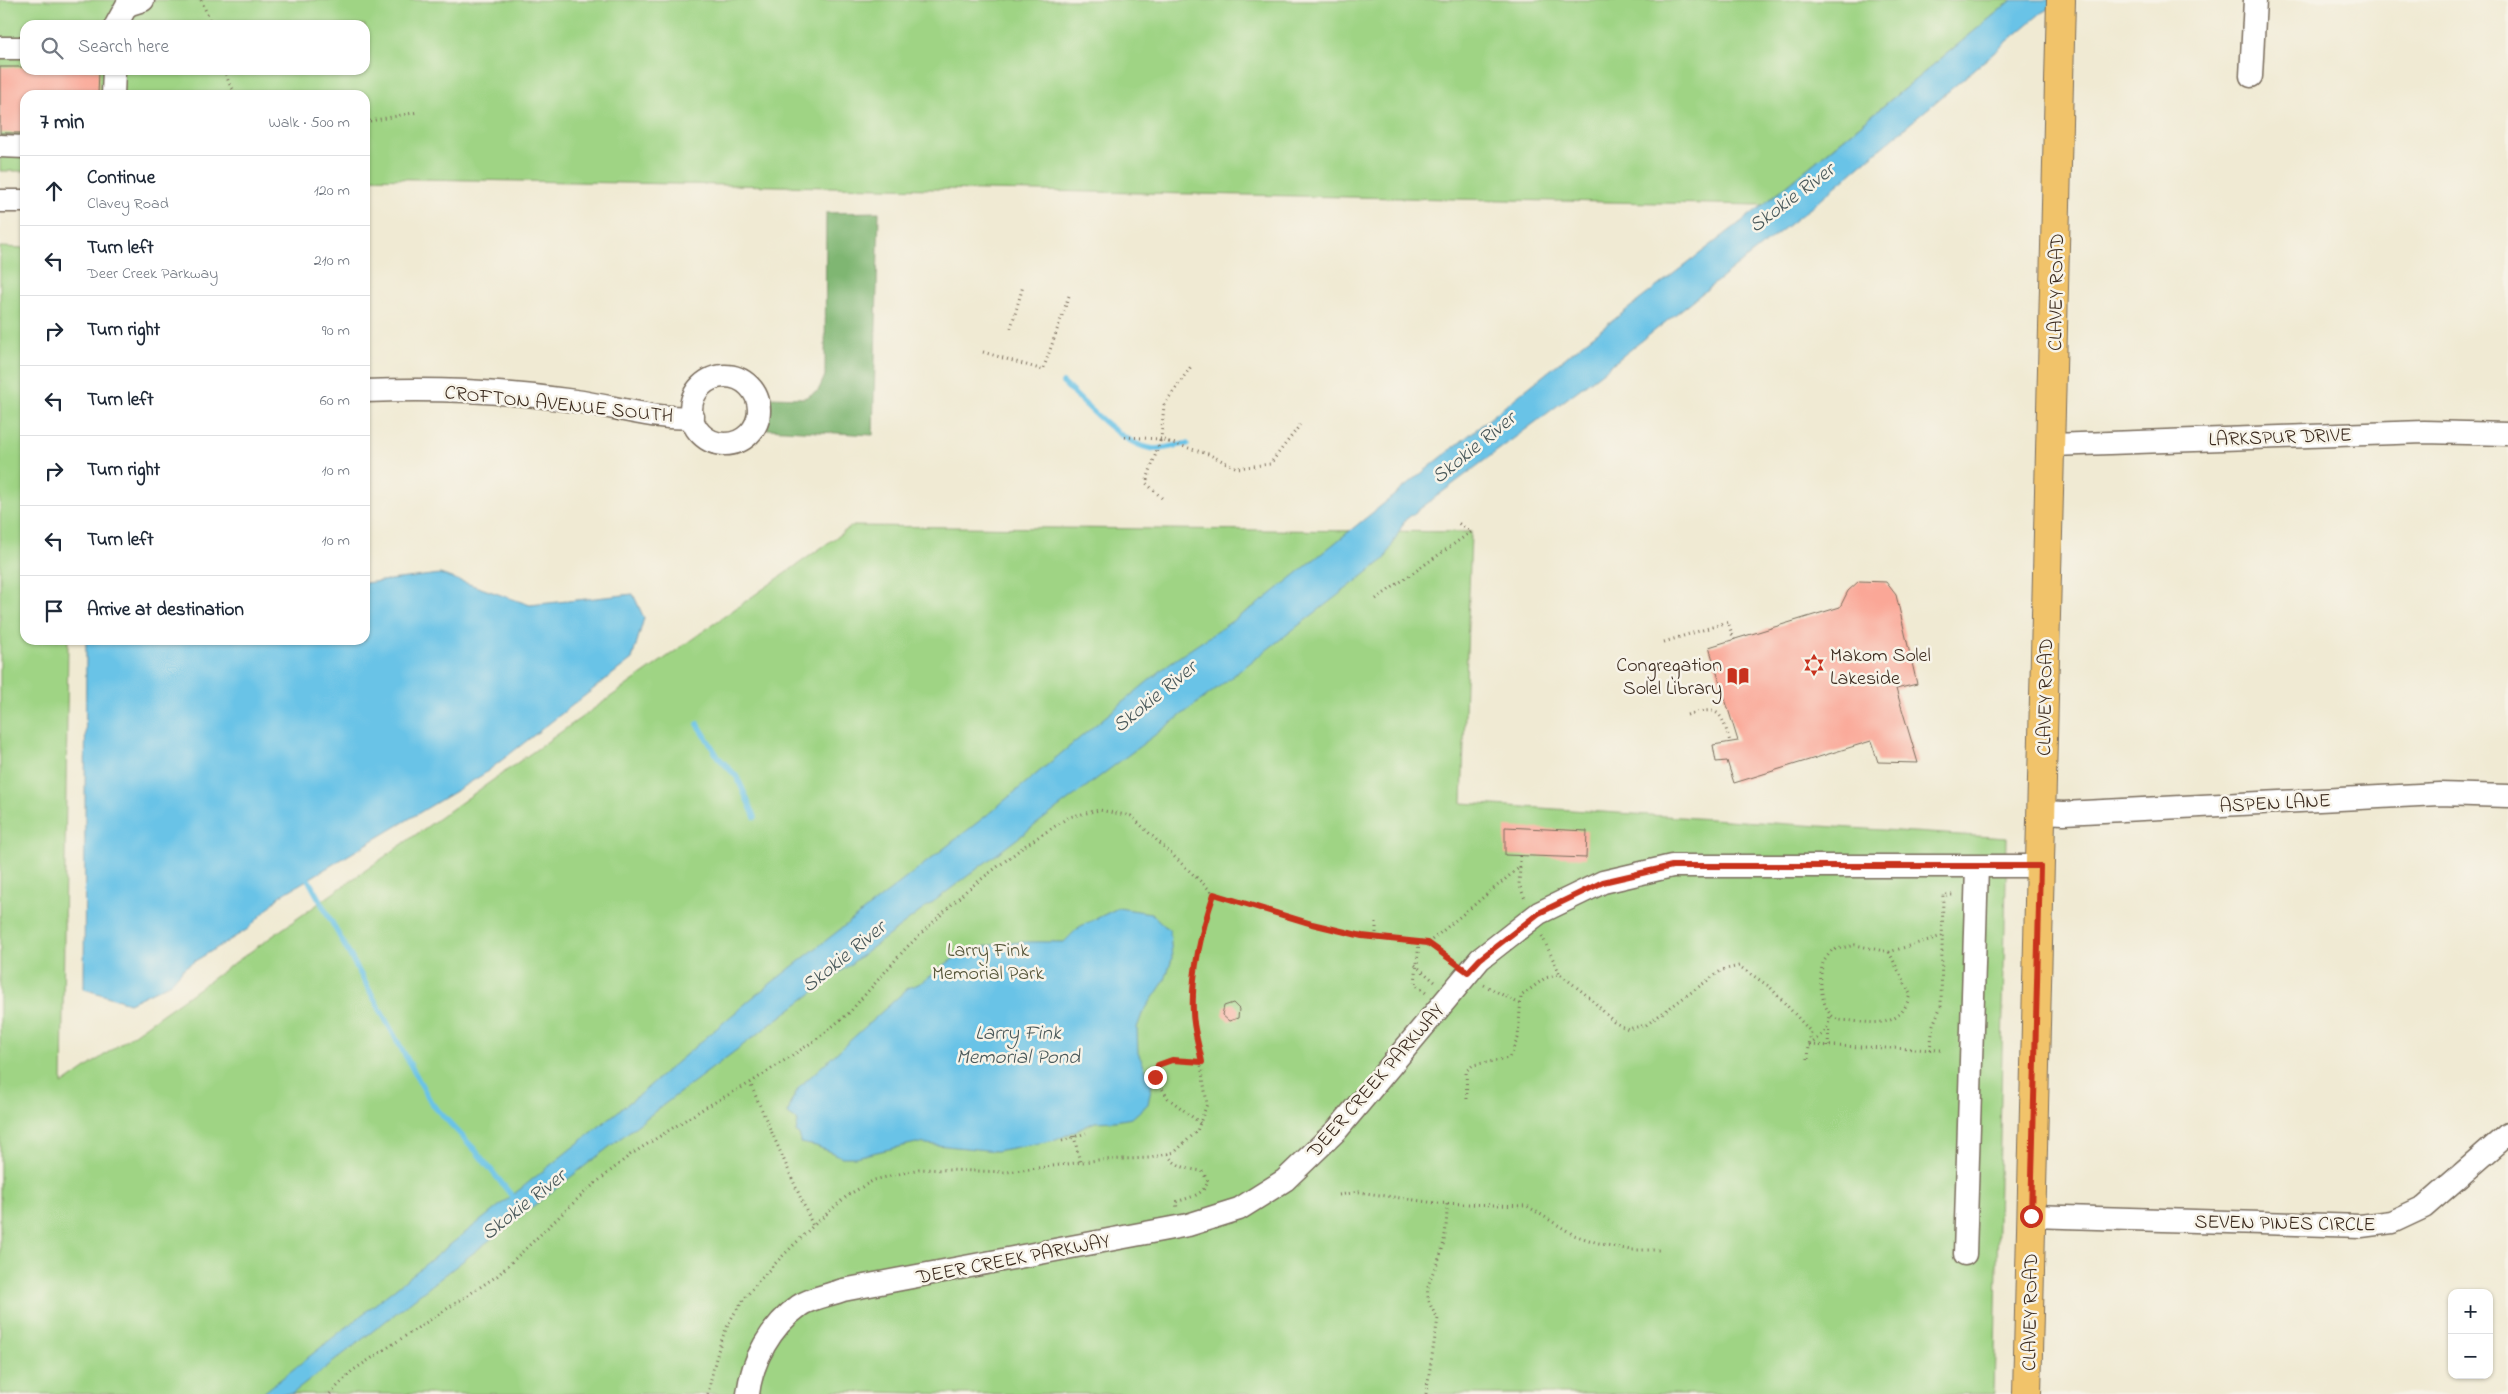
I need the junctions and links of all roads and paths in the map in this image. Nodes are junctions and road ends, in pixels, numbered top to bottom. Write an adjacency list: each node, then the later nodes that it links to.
1 (143, 0): 5 (street)
2 (201, 0): 6 (path)
3 (2061, 0): 31 (main road, CLAVEY ROAD)
4 (2255, 0): 11 (street)
5 (119, 20)
6 (210, 20)
7 (0, 48): 8 (street)
8 (20, 48)
9 (114, 75): 12 (street)
10 (226, 75): 13 (path)
11 (2251, 76)
12 (114, 90)
13 (234, 90)
14 (418, 112): 15 (path)
15 (370, 121)
16 (0, 146): 17 (street)
17 (20, 147)
18 (0, 201): 19 (street)
19 (20, 201)
20 (1023, 286): 22 (path)
21 (1070, 293): 23 (path)
22 (1011, 328)
23 (983, 352)
24 (1192, 365): 30 (path)
25 (370, 391): 26 (street, CROFTON AVENUE SOUTH)
26 (693, 417)
27 (1300, 425): 30 (path)
28 (2508, 434): 31 (street, LARKSPUR DRIVE)
29 (1126, 438): 30 (path)
30 (1161, 439): 32 (path)
31 (2052, 445): 40 (main road, CLAVEY ROAD)
32 (1164, 500)
33 (1458, 523): 34 (path)
34 (1376, 599)
35 (1734, 640): 36 (path)
36 (1664, 642)
37 (1687, 715): 38 (path)
38 (1730, 742)
39 (2508, 796): 40 (street, ASPEN LANE)
40 (2041, 812): 42 (main road, CLAVEY ROAD)
41 (1520, 856): 43 (path)
42 (2040, 866): 44 (street, DEER CREEK PARKWAY); 75 (main road, CLAVEY ROAD)
43 (1520, 867)
44 (1977, 867): 53 (street, DEER CREEK PARKWAY); 79 (street)
45 (1214, 894): 49 (path); 63 (path); 64 (path)
46 (1964, 895): 48 (path)
47 (1376, 922): 49 (path)
48 (1942, 936): 51 (path); 60 (path)
49 (1376, 937): 50 (path)
50 (1418, 942): 52 (path); 53 (path)
51 (1889, 952): 56 (path); 56 (path)
52 (1415, 965): 54 (path); 54 (path)
53 (1468, 972): 54 (street, DEER CREEK PARKWAY); 55 (path)
54 (1446, 1000): 77 (street, DEER CREEK PARKWAY)
55 (1520, 1004): 58 (path); 65 (path)
56 (1830, 1013): 57 (path)
57 (1829, 1026): 58 (path); 59 (path)
58 (1809, 1045): 59 (path); 62 (path)
59 (1828, 1046): 60 (path)
60 (1930, 1050): 61 (path)
61 (1941, 1050)
62 (1808, 1058)
63 (1202, 1062): 66 (path); 66 (path)
64 (750, 1083): 76 (path); 80 (path)
65 (1466, 1099)
66 (1200, 1123): 71 (path)
67 (1086, 1132): 69 (path)
68 (2508, 1134): 75 (street, SEVEN PINES CIRCLE)
69 (1074, 1136): 70 (path); 72 (path)
70 (1062, 1141)
71 (1168, 1154): 72 (path); 77 (path)
72 (1080, 1162): 76 (path)
73 (1339, 1194): 74 (path)
74 (1447, 1203): 78 (path); 83 (path)
75 (2031, 1216): 84 (main road, CLAVEY ROAD)
76 (814, 1226): 81 (path)
77 (1182, 1226): 82 (street, DEER CREEK PARKWAY)
78 (1661, 1250)
79 (1965, 1254)
80 (330, 1394)
81 (708, 1394)
82 (748, 1394)
83 (1426, 1394)
84 (2027, 1394)

